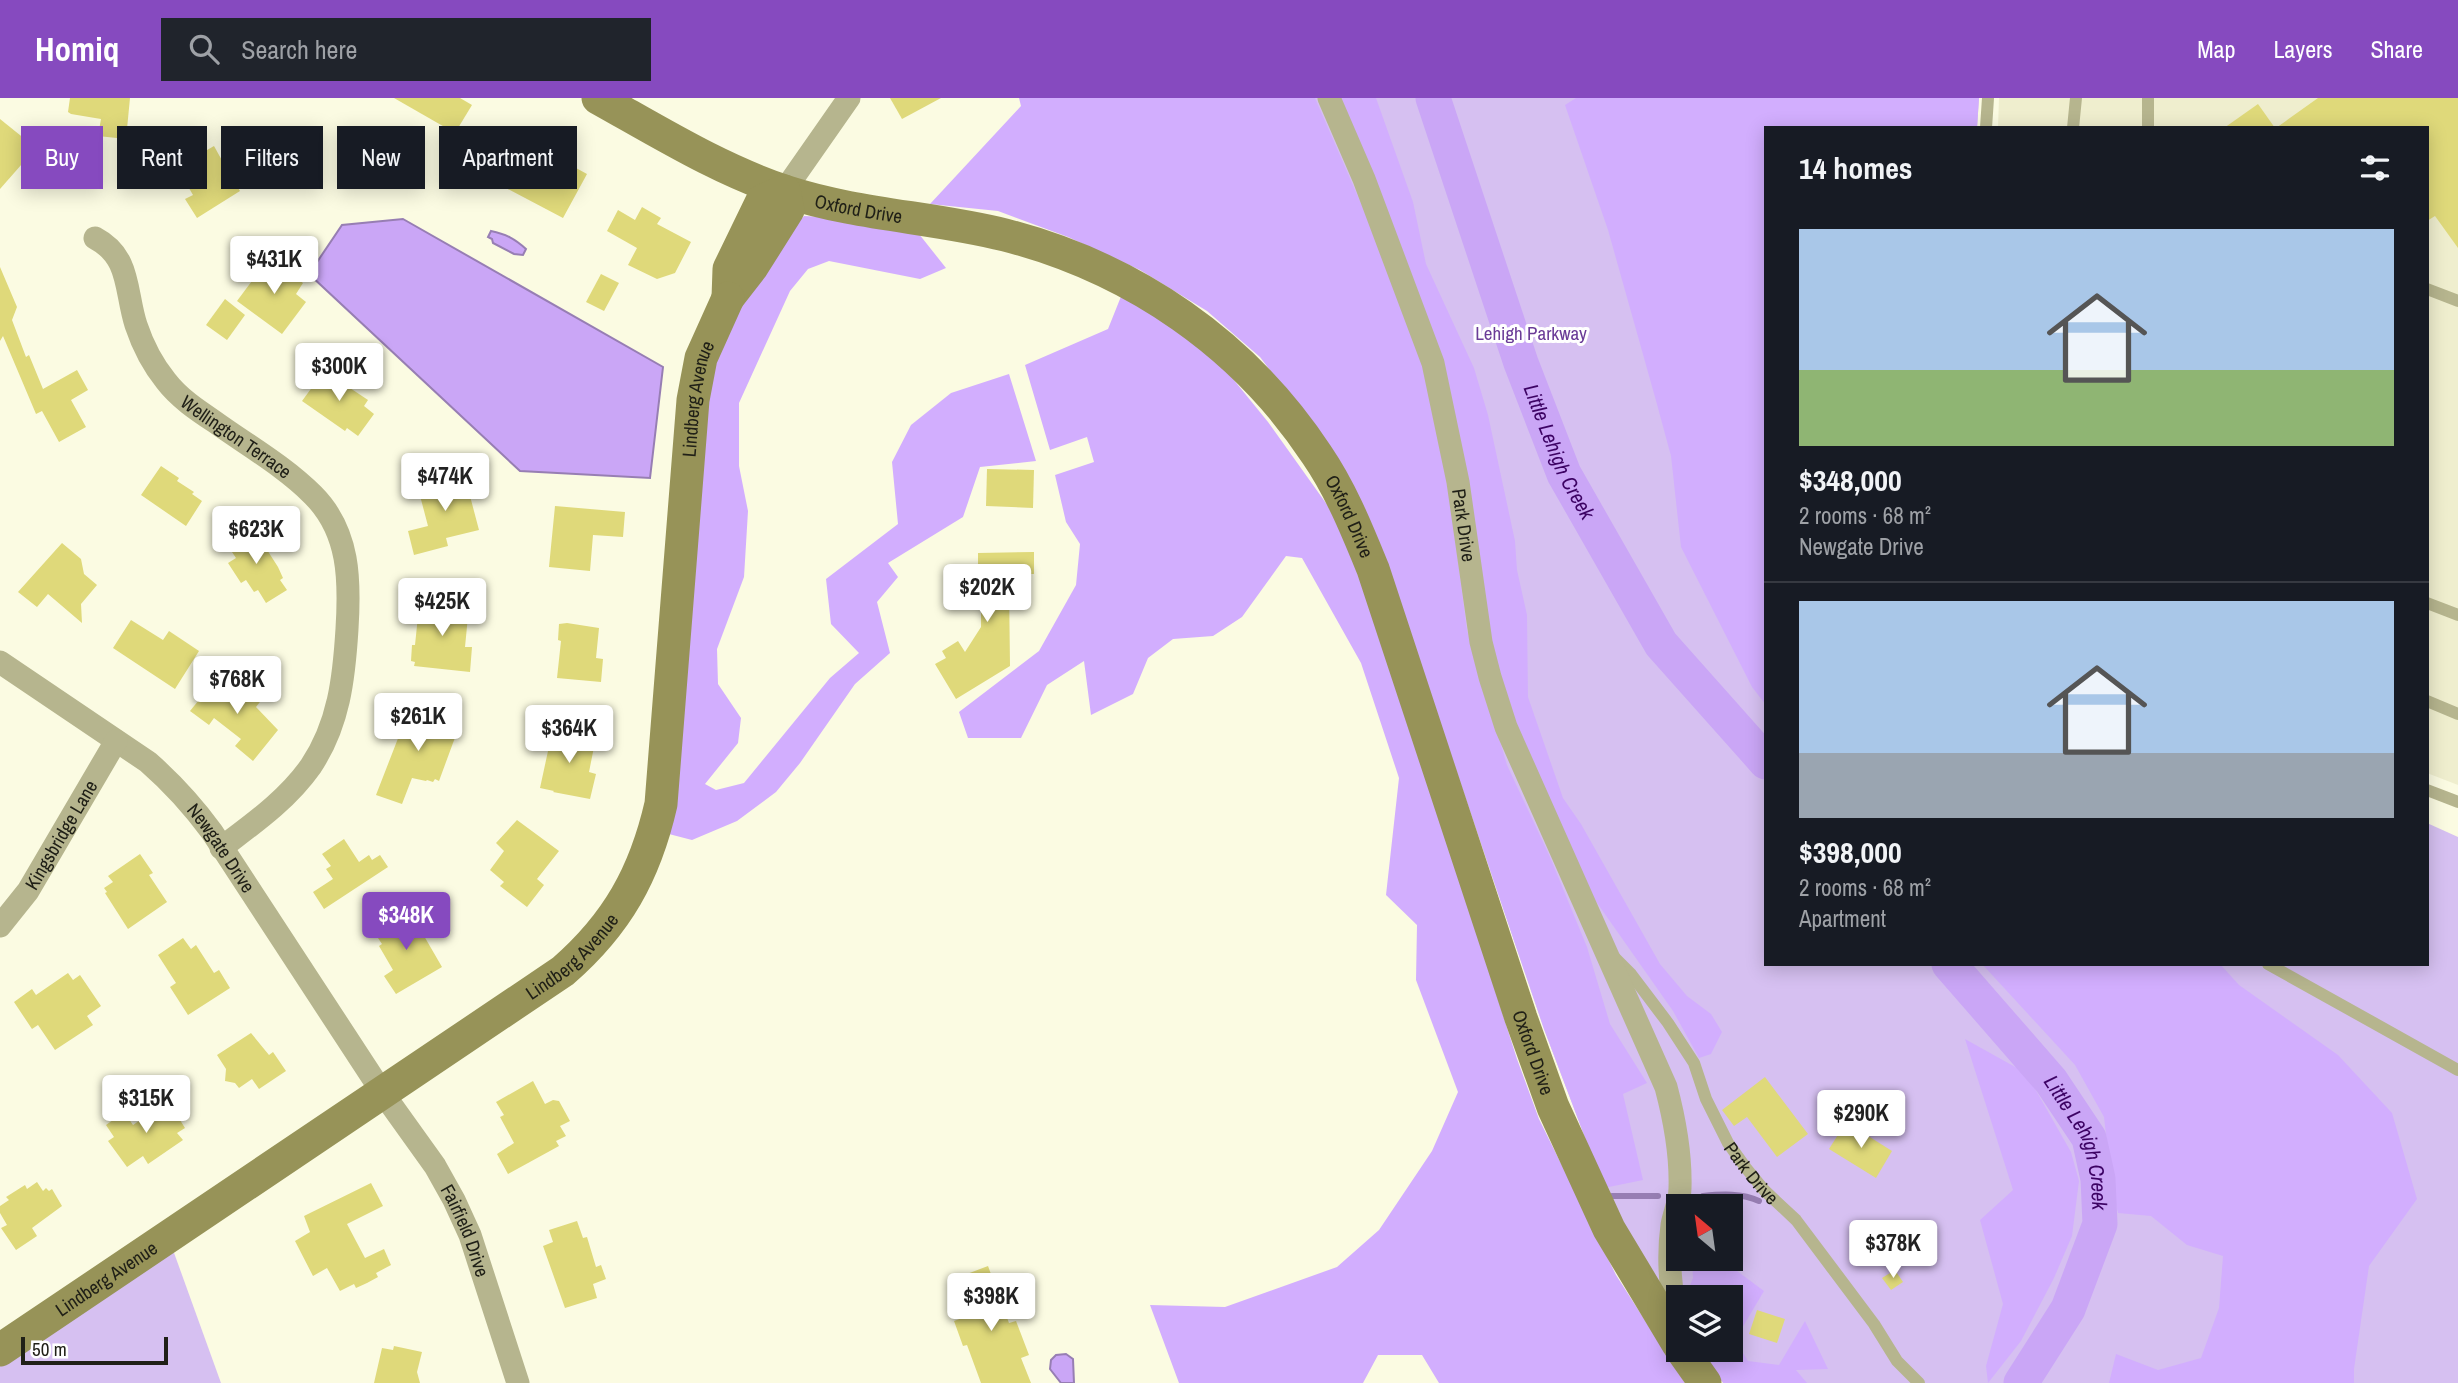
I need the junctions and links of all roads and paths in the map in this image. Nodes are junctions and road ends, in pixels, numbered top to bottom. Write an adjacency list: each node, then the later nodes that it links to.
1 (598, 98): 10 (main road, Oxford Drive)
2 (849, 98): 10 (street, Lindberg Avenue)
3 (1329, 98): 24 (street, Park Drive)
4 (1988, 98): 7 (lane)
5 (2076, 98): 8 (lane)
6 (2148, 98): 9 (lane)
7 (1986, 126)
8 (2073, 126)
9 (2148, 126)
10 (784, 191): 27 (main road, Lindberg Avenue); 29 (main road, Oxford Drive)
11 (95, 238): 22 (street, Wellington Terrace)
12 (2429, 290): 13 (lane)
13 (2458, 301)
14 (2429, 605): 15 (lane)
15 (2458, 615)
16 (0, 662): 19 (street, Newgate Drive)
17 (2429, 702): 18 (lane)
18 (2458, 713)
19 (116, 741): 22 (street, Newgate Drive); 23 (street, Kingsbridge Lane)
20 (2429, 791): 21 (lane)
21 (2458, 802)
22 (221, 848): 27 (street, Newgate Drive)
23 (0, 926)
24 (1605, 948): 28 (street, Park Drive); 32 (lane, Park Drive)
25 (2272, 966): 26 (lane)
26 (2458, 1070)
27 (382, 1092): 30 (main road, Lindberg Avenue); 31 (street, Fairfield Drive)
28 (1670, 1285)
29 (1666, 1322)
30 (0, 1350)
31 (519, 1383)
32 (1919, 1383)

